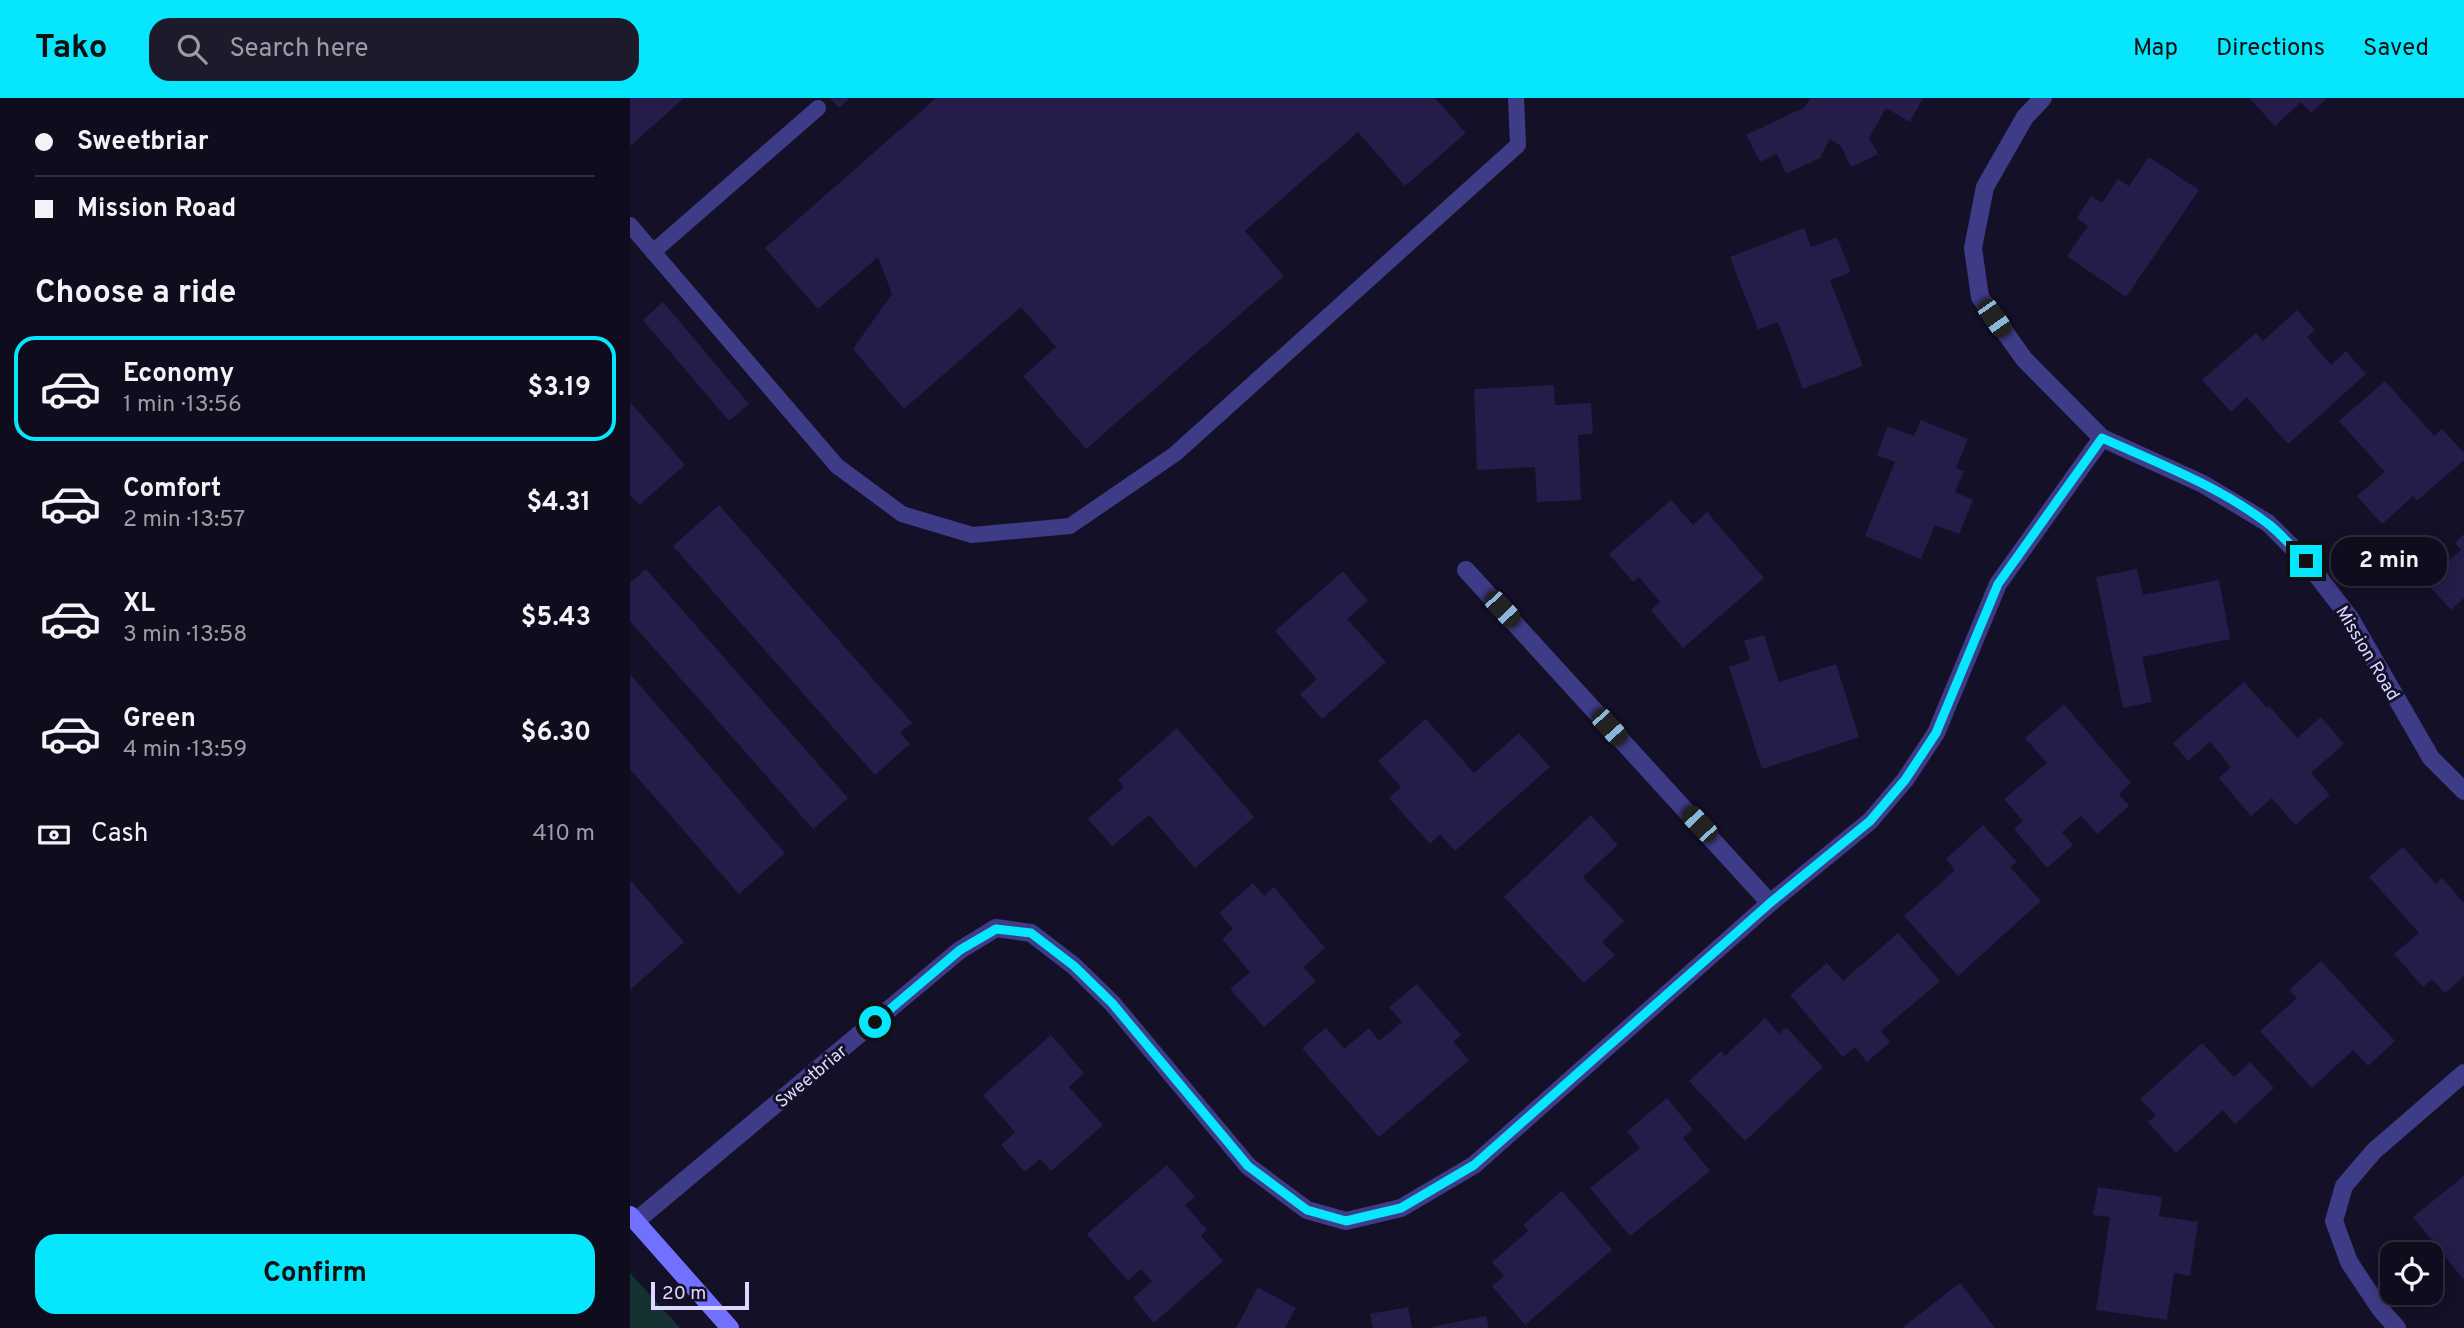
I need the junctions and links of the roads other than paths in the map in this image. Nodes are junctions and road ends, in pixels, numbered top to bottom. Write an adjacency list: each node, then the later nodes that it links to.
1 (1516, 98): 5 (lane)
2 (2043, 98): 6 (street, Mission Road)
3 (818, 108): 5 (lane)
4 (630, 225): 5 (lane)
5 (653, 252)
6 (2102, 438): 8 (street, Mission Road); 9 (street, Sweetbriar)
7 (1466, 570): 9 (street)
8 (2464, 791)
9 (1770, 903): 11 (street, Sweetbriar)
10 (2464, 1073): 13 (street)
11 (633, 1218): 12 (street)
12 (730, 1328)
13 (2396, 1328)

